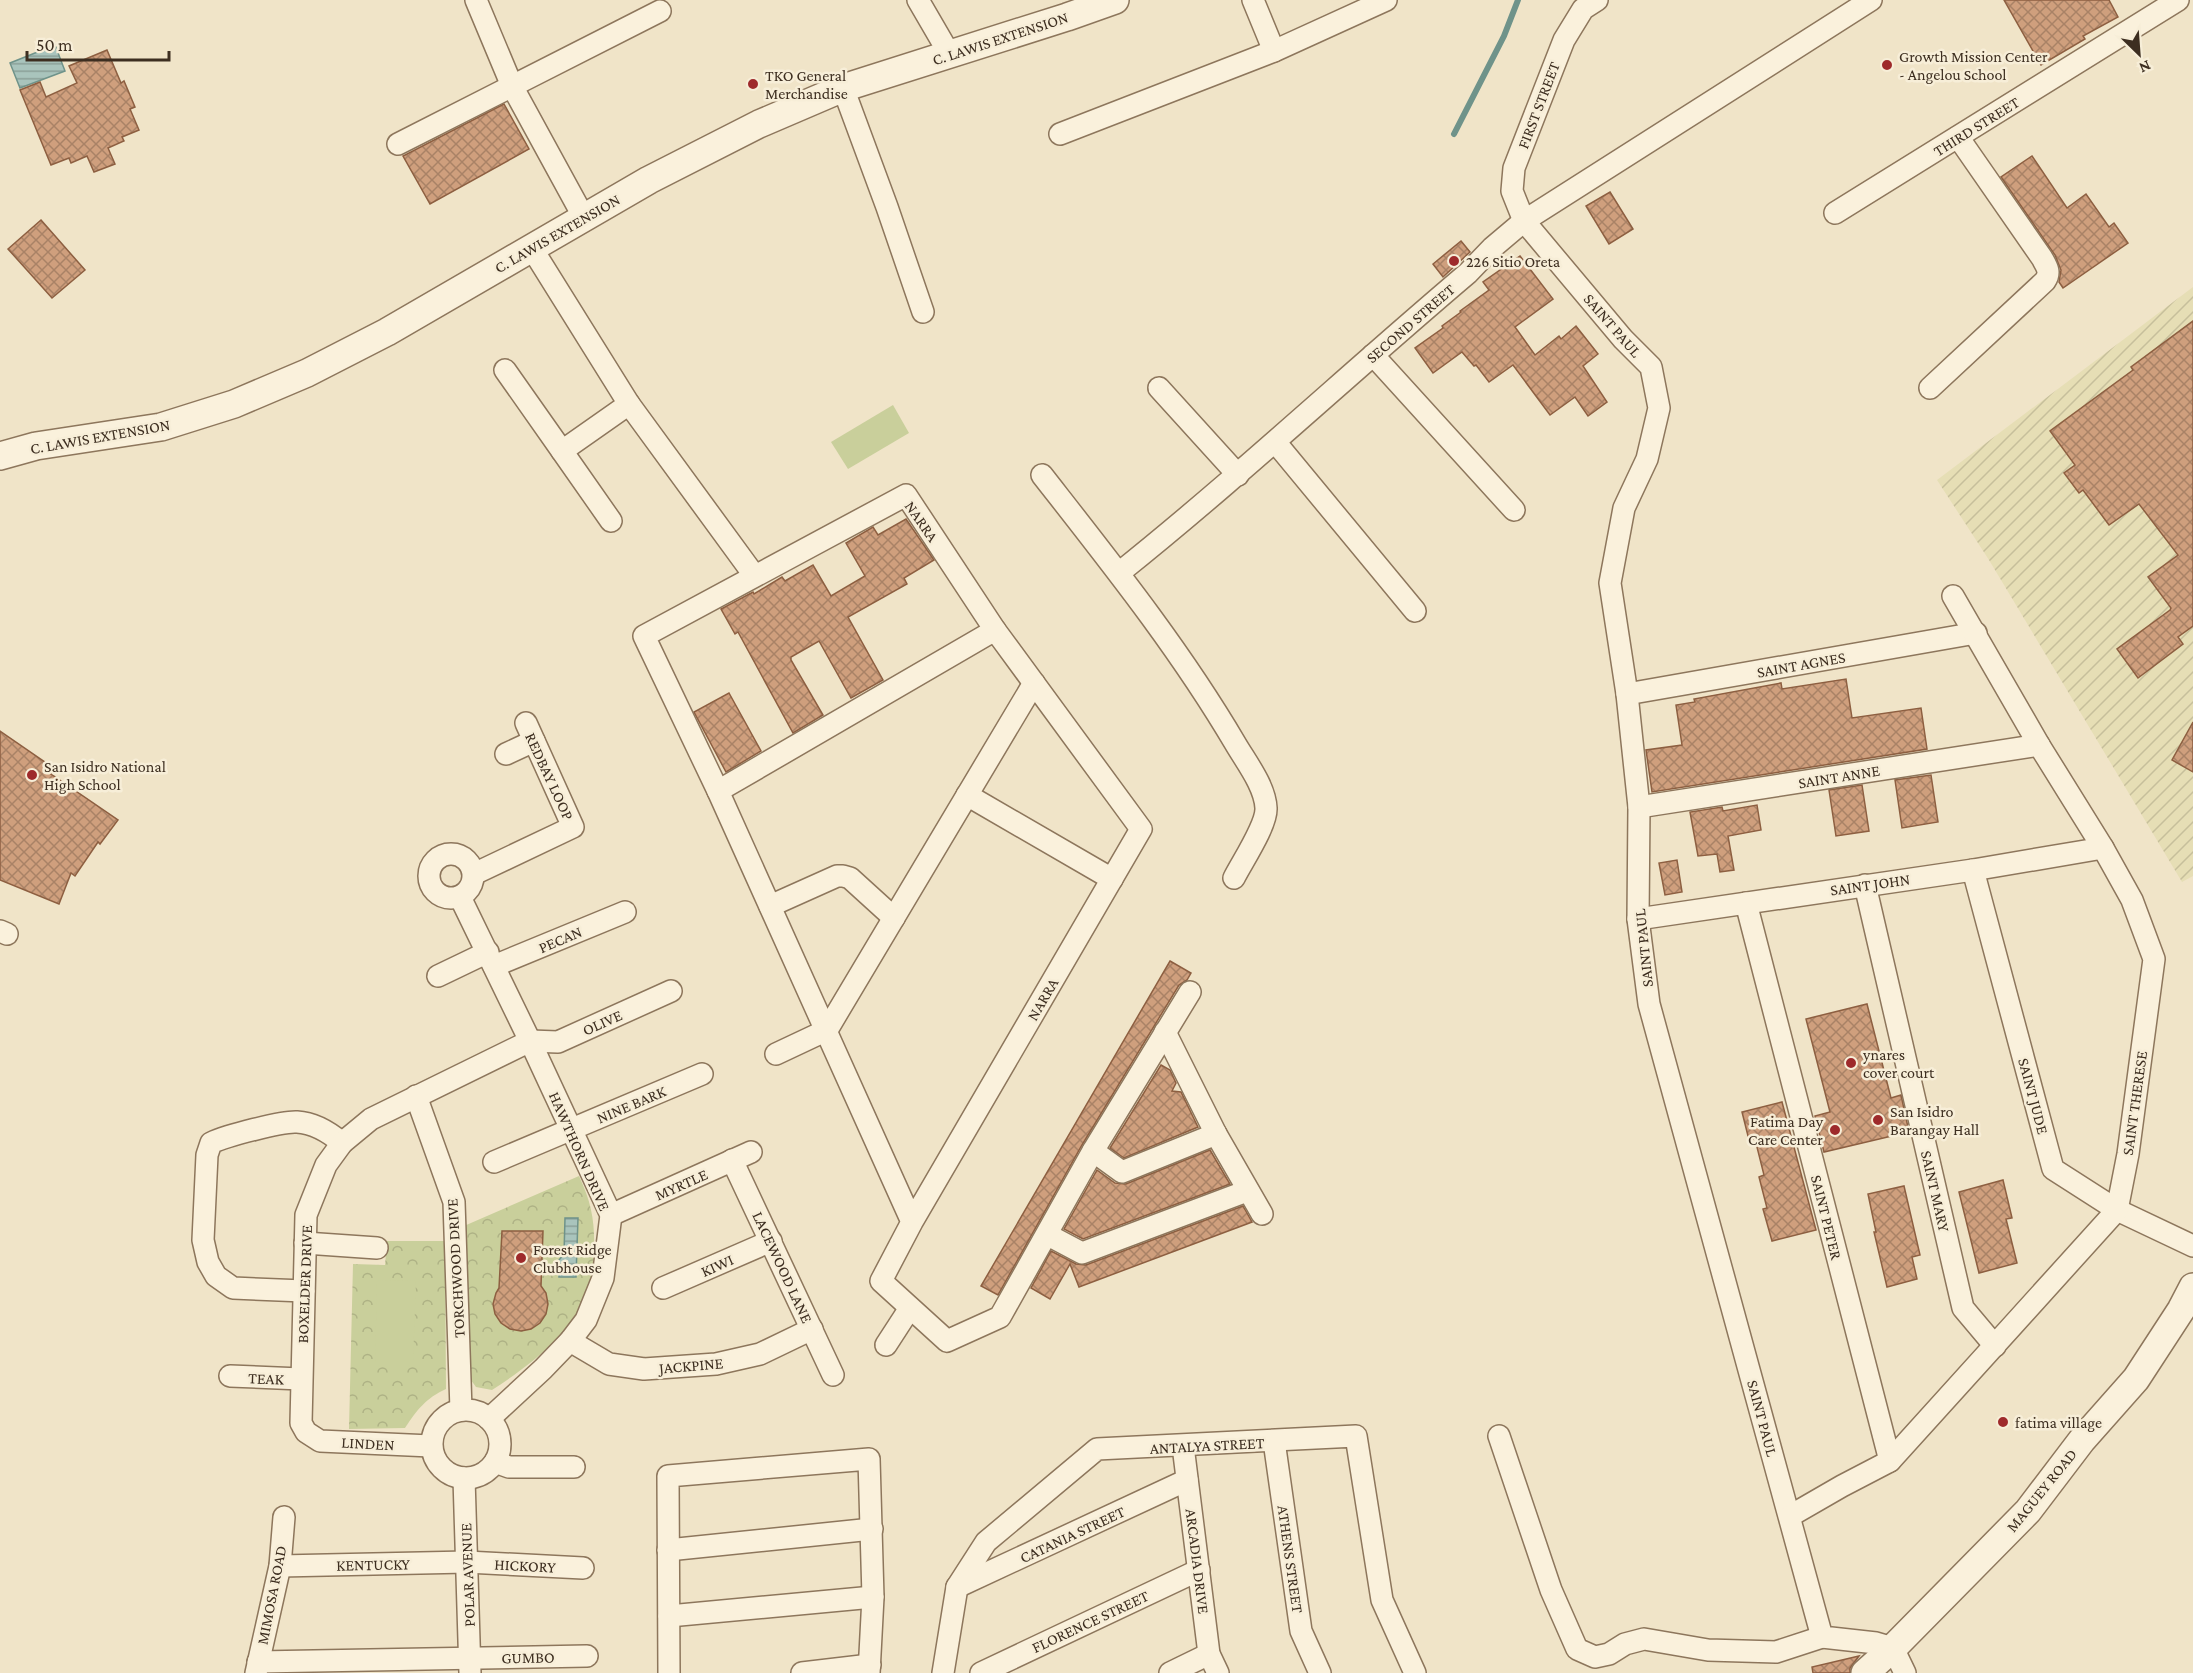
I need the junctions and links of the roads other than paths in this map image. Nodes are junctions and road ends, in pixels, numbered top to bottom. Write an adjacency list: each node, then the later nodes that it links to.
1 (476, 0): 12 (street)
2 (918, 0): 11 (street)
3 (1115, 0): 11 (street, C. LAWIS EXTENSION)
4 (1253, 0): 10 (street)
5 (1386, 0): 10 (street)
6 (1598, 0): 19 (street, FIRST STREET)
7 (1871, 0): 19 (street, SECOND STREET)
8 (2178, 0): 15 (street, THIRD STREET)
9 (660, 11): 12 (street)
10 (1274, 51): 14 (street)
11 (950, 55): 13 (street, C. LAWIS EXTENSION)
12 (512, 86): 16 (street); 18 (street)
13 (843, 88): 18 (street, C. LAWIS EXTENSION); 21 (street)
14 (1060, 134)
15 (1958, 137): 17 (street, THIRD STREET); 25 (street)
16 (398, 144)
17 (1836, 213)
18 (584, 216): 20 (street, C. LAWIS EXTENSION)
19 (1524, 221): 22 (street, SECOND STREET); 41 (street, SAINT PAUL)
20 (531, 247): 26 (street); 29 (street, C. LAWIS EXTENSION)
21 (923, 312)
22 (1373, 355): 27 (street, SECOND STREET); 32 (street)
23 (505, 370): 28 (street)
24 (1159, 388): 31 (street)
25 (1930, 388)
26 (629, 404): 28 (street); 35 (street)
27 (1276, 443): 31 (street, SECOND STREET); 37 (street)
28 (562, 451): 33 (street)
29 (0, 456)
30 (1042, 475): 34 (street)
31 (1238, 475): 34 (street, SECOND STREET)
32 (1514, 510)
33 (611, 521)
34 (1119, 573): 50 (street)
35 (754, 575): 38 (street, NARRA); 44 (street, NARRA)
36 (1953, 596): 39 (street, SAINT THERESE)
37 (1415, 611)
38 (995, 630): 40 (street, NARRA); 44 (street)
39 (1976, 633): 41 (street, SAINT AGNES); 42 (street, SAINT THERESE)
40 (1034, 683): 45 (street); 51 (street, NARRA)
41 (1627, 694): 46 (street, SAINT PAUL)
42 (2039, 745): 46 (street, SAINT ANNE); 47 (street, SAINT THERESE)
43 (506, 754): 49 (street, REDBAY LOOP)
44 (718, 791): 55 (street, NARRA)
45 (967, 795): 51 (street); 57 (street)
46 (1639, 807): 58 (street, SAINT PAUL)
47 (2103, 848): 48 (street, SAINT JOHN); 76 (street, SAINT THERESE)
48 (1973, 870): 52 (street, SAINT JOHN); 76 (street, SAINT JUDE)
49 (474, 874): 53 (street); 53 (street)
50 (1234, 878)
51 (1112, 879): 79 (street, NARRA)
52 (1865, 885): 54 (street, SAINT JOHN); 92 (street, SAINT MARY)
53 (460, 897): 59 (street, HAWTHORN DRIVE)
54 (1746, 903): 58 (street, SAINT JOHN); 103 (street, SAINT PETER)
55 (770, 906): 57 (street); 63 (street, NARRA)
56 (625, 912): 59 (street, PECAN)
57 (894, 918): 63 (street)
58 (1638, 919): 109 (street, SAINT PAUL)
59 (491, 959): 60 (street, PECAN); 65 (street, HAWTHORN DRIVE)
60 (438, 976)
61 (671, 991): 65 (street, OLIVE)
62 (1190, 992): 64 (street)
63 (827, 1030): 66 (street); 79 (street, NARRA)
64 (1165, 1032): 70 (street); 72 (street)
65 (530, 1041): 68 (street, BOXELDER DRIVE); 69 (street, HAWTHORN DRIVE)
66 (776, 1054)
67 (702, 1074): 69 (street, NINE BARK)
68 (416, 1096): 71 (street, BOXELDER DRIVE); 96 (street, TORCHWOOD DRIVE)
69 (570, 1129): 74 (street, NINE BARK); 78 (street, HAWTHORN DRIVE)
70 (1216, 1134): 72 (street); 75 (street)
71 (342, 1143): 82 (street, BOXELDER DRIVE); 87 (street)
72 (1093, 1151): 80 (street)
73 (742, 1156): 78 (street, MYRTLE); 81 (street, LACEWOOD LANE)
74 (494, 1161)
75 (1247, 1191): 77 (street); 80 (street)
76 (2118, 1210): 83 (street, SAINT JUDE); 92 (street)
77 (1262, 1214)
78 (610, 1215): 90 (street, HAWTHORN DRIVE)
79 (912, 1222): 88 (street)
80 (1048, 1235): 88 (street)
81 (771, 1241): 86 (street, KIWI); 89 (street, LACEWOOD LANE)
82 (305, 1243): 84 (street); 87 (street, BOXELDER DRIVE)
83 (2193, 1246)
84 (377, 1248)
85 (2193, 1287): 120 (street, MAGUEY ROAD)
86 (663, 1288)
87 (304, 1291): 95 (street, BOXELDER DRIVE)
88 (910, 1308): 91 (street)
89 (812, 1329): 90 (street, JACKPINE); 93 (street, LACEWOOD LANE)
90 (570, 1341): 97 (street, HAWTHORN DRIVE)
91 (886, 1345)
92 (1995, 1346): 103 (street)
93 (833, 1375)
94 (230, 1376): 95 (street, TEAK)
95 (301, 1379): 98 (street, BOXELDER DRIVE)
96 (461, 1410): 97 (street); 101 (street)
97 (489, 1419): 104 (street)
98 (306, 1432): 101 (street, LINDEN)
99 (1499, 1436): 119 (street)
100 (1274, 1442): 102 (street, ANTALYA STREET); 131 (street, ATHENS STREET); 132 (street, ANTALYA STREET)
101 (432, 1446): 106 (street)
102 (1184, 1446): 107 (street, ARCADIA DRIVE); 116 (street, ANTALYA STREET)
103 (1890, 1461): 109 (street)
104 (495, 1462): 105 (street); 106 (street)
105 (574, 1467)
106 (464, 1478): 112 (street, POLAR AVENUE)
107 (1187, 1480): 115 (street, ARCADIA DRIVE); 116 (street, CATANIA STREET)
108 (284, 1516): 113 (street, MIMOSA ROAD)
109 (1790, 1516): 119 (street, SAINT PAUL)
110 (872, 1529): 111 (street); 111 (street); 117 (street)
111 (669, 1550): 118 (street)
112 (467, 1562): 113 (street, KENTUCKY); 114 (street, HICKORY); 123 (street, POLAR AVENUE)
113 (280, 1566): 124 (street, MIMOSA ROAD)
114 (583, 1568)
115 (1199, 1570): 122 (street, ARCADIA DRIVE); 129 (street, FLORENCE STREET)
116 (957, 1587): 128 (street, ANTALYA STREET)
117 (873, 1597): 118 (street); 125 (street)
118 (669, 1616): 126 (street)
119 (1822, 1637): 120 (street)
120 (1893, 1648): 133 (street, MAGUEY ROAD); 134 (street)
121 (586, 1656): 123 (street, GUMBO)
122 (1214, 1663): 130 (street)
123 (470, 1665): 124 (street, GUMBO)
124 (257, 1668)
125 (869, 1669): 127 (street)
126 (669, 1673)
127 (802, 1673)
128 (944, 1673)
129 (981, 1673)
130 (1170, 1673)
131 (1320, 1673)
132 (1416, 1673)
133 (1864, 1673)
134 (1905, 1673)

